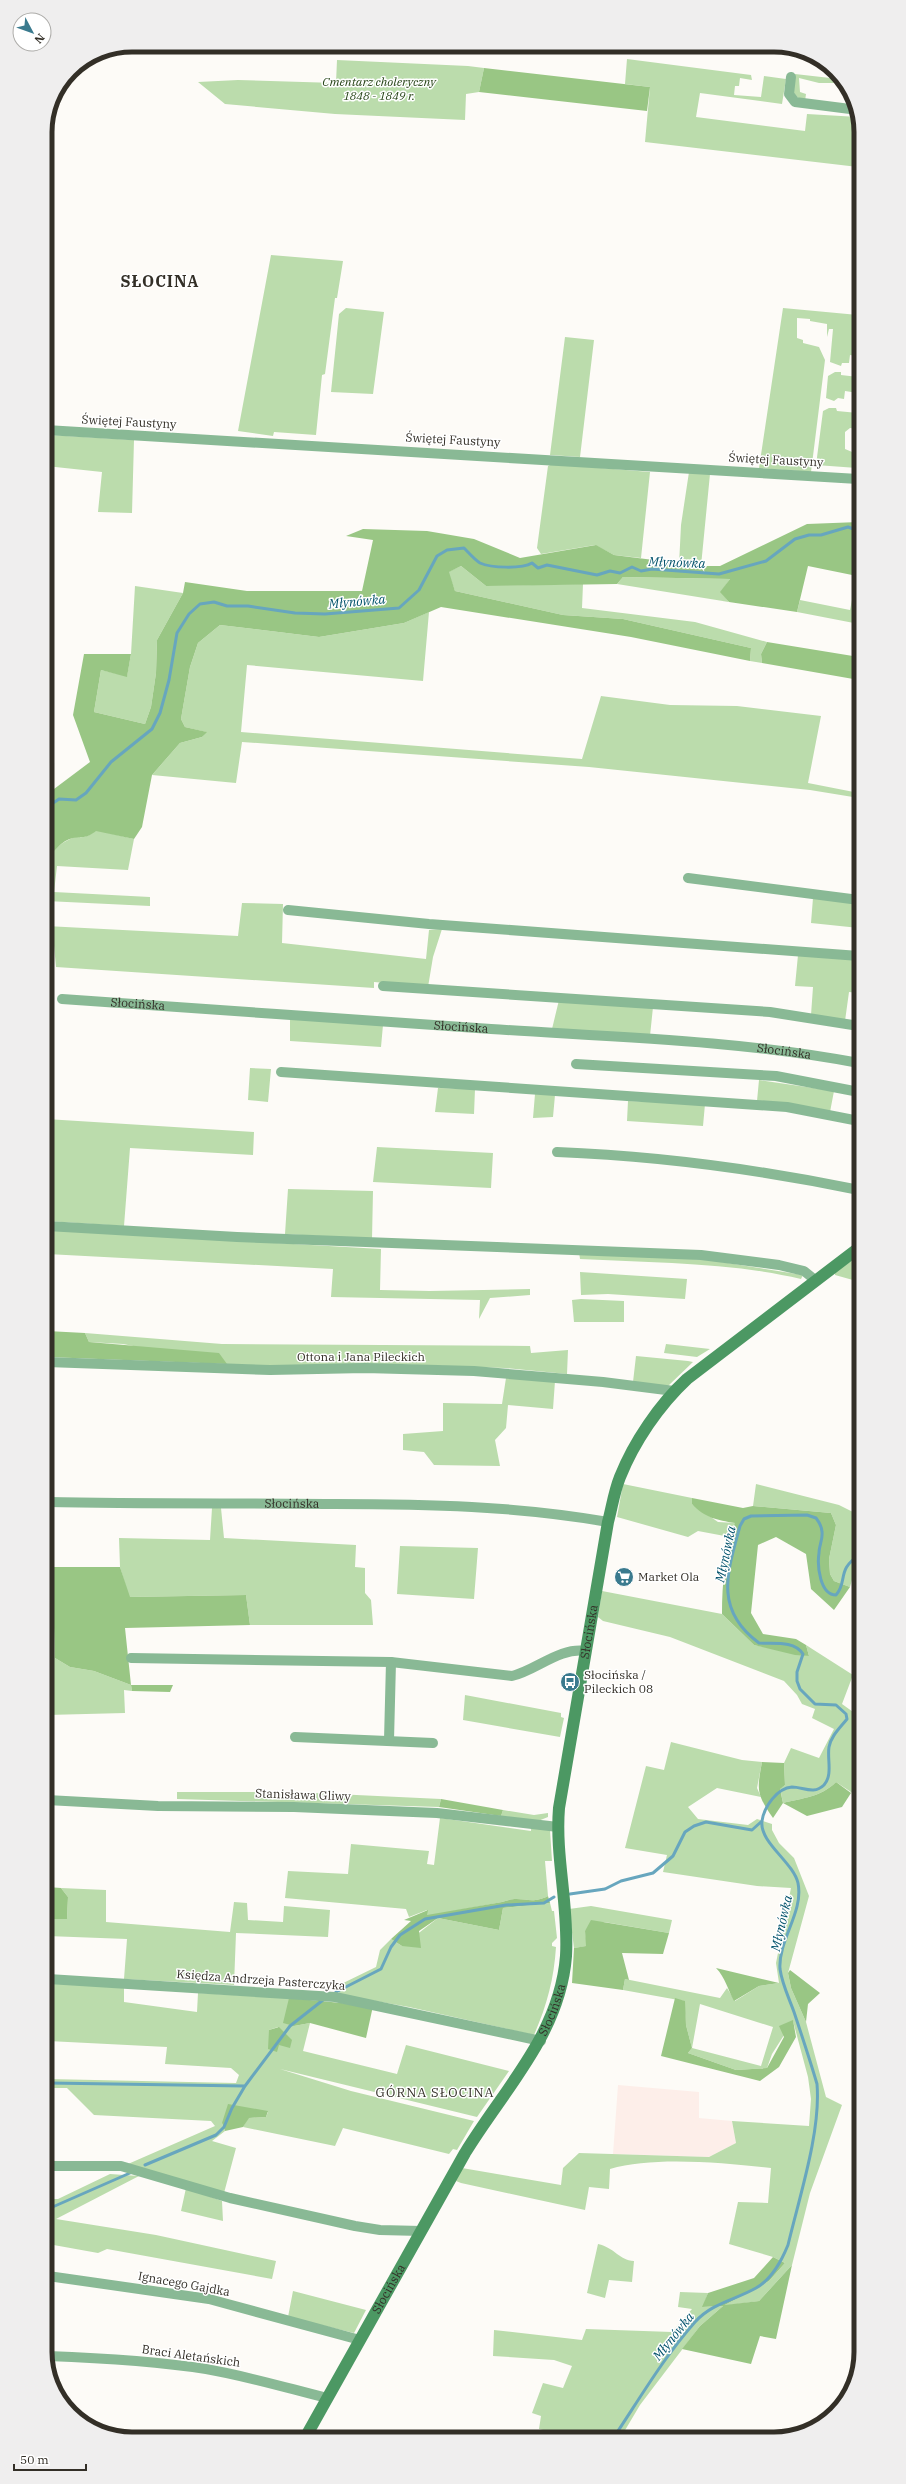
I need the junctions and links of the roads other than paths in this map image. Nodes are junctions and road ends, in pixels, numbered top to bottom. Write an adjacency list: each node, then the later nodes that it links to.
1 (791, 77): 2 (street)
2 (850, 109)
3 (52, 430): 4 (street, Świętej Faustyny)
4 (854, 479)
5 (688, 878): 6 (street)
6 (854, 899)
7 (288, 910): 8 (street)
8 (854, 956)
9 (383, 986): 11 (street)
10 (62, 998): 12 (street, Słocińska)
11 (854, 1025)
12 (854, 1062)
13 (576, 1064): 15 (street)
14 (281, 1072): 16 (street)
15 (854, 1091)
16 (854, 1120)
17 (557, 1152): 18 (street)
18 (854, 1189)
19 (52, 1226): 21 (street)
20 (854, 1251): 21 (street, Słocińska)
21 (815, 1280): 23 (street, Słocińska)
22 (52, 1362): 23 (street, Ottona i Jana Pileckich)
23 (674, 1391): 25 (street, Słocińska)
24 (52, 1502): 25 (street, Słocińska)
25 (608, 1522): 26 (street, Słocińska)
26 (586, 1651): 28 (street); 33 (street, Słocińska)
27 (131, 1658): 28 (street)
28 (391, 1662): 30 (street)
29 (294, 1737): 30 (street)
30 (389, 1740): 31 (street)
31 (433, 1743)
32 (52, 1800): 33 (street, Stanisława Gliwy)
33 (558, 1826): 35 (street, Słocińska)
34 (52, 1979): 35 (street, Księdza Andrzeja Pasterczyka)
35 (541, 2041): 37 (street, Słocińska)
36 (52, 2166): 37 (street)
37 (421, 2231): 39 (street, Słocińska)
38 (52, 2277): 39 (street, Ignacego Gajdka)
39 (360, 2340): 41 (street, Słocińska)
40 (52, 2356): 41 (street, Braci Aletańskich)
41 (327, 2398): 42 (street, Słocińska)
42 (308, 2432)

